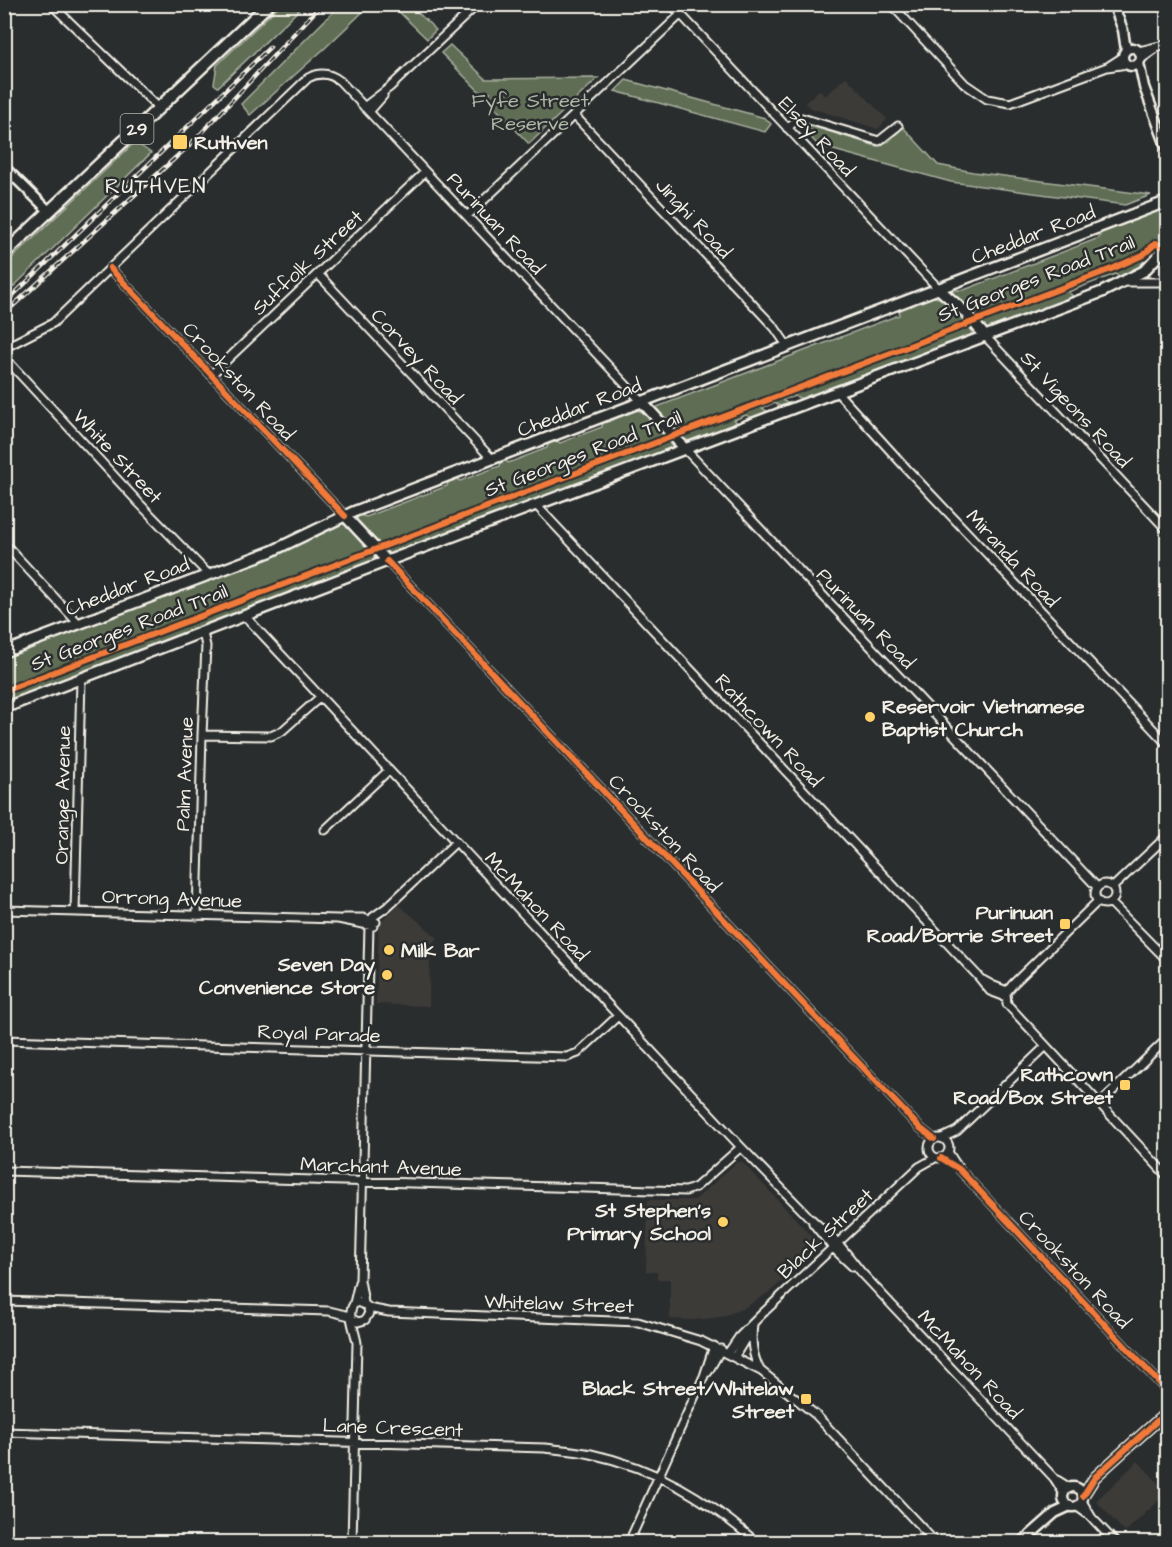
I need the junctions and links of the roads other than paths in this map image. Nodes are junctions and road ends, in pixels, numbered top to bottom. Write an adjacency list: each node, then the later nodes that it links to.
1 (51, 4): 11 (street)
2 (478, 4): 12 (street)
3 (672, 4): 8 (street, Elsey Road)
4 (687, 4): 8 (street)
5 (891, 4): 10 (street)
6 (1113, 4): 10 (street)
7 (268, 5): 11 (main road, 29)
8 (680, 13): 13 (street); 15 (street, Elsey Road)
9 (1167, 44): 10 (street)
10 (1133, 57): 16 (street)
11 (159, 108): 20 (main road, 29)
12 (367, 110): 18 (street, Purinuan Road); 24 (street, Purinuan Road)
13 (574, 115): 21 (street); 30 (street, Jinghi Road)
14 (898, 126): 15 (street)
15 (787, 128): 28 (street, Elsey Road)
16 (1167, 151)
17 (4, 167): 20 (street)
18 (425, 172): 21 (street, Purinuan Road); 25 (street, Suffolk Street)
19 (1167, 203): 28 (main road, Cheddar Road)
20 (49, 211): 23 (main road, 29)
21 (467, 216): 35 (street, Purinuan Road)
22 (1167, 244): 26 (main road)
23 (4, 254)
24 (110, 268): 31 (street); 33 (street, Crookston Road)
25 (318, 274): 33 (street, Suffolk Street); 37 (street, Corvey Road)
26 (1125, 282): 27 (street); 29 (main road)
27 (1167, 282)
28 (939, 289): 29 (main road); 30 (main road, Cheddar Road)
29 (984, 336): 34 (main road); 40 (street, St Vigeons Road)
30 (788, 347): 35 (main road, Cheddar Road)
31 (4, 348)
32 (4, 357): 43 (street, White Street)
33 (211, 375): 39 (street, Crookston Road)
34 (837, 392): 36 (main road); 52 (street, Miranda Road)
35 (642, 402): 36 (main road); 37 (main road, Cheddar Road)
36 (686, 450): 38 (main road); 57 (street, Purinuan Road)
37 (492, 459): 39 (main road, Cheddar Road)
38 (537, 506): 42 (main road); 66 (street, Rathcown Road)
39 (345, 516): 42 (main road); 43 (main road, Cheddar Road)
40 (1167, 531)
41 (4, 543): 45 (street)
42 (387, 561): 44 (main road); 74 (street, Crookston Road)
43 (209, 575): 45 (main road, Cheddar Road)
44 (245, 616): 46 (main road); 49 (street, McMahon Road)
45 (79, 624): 47 (main road, Cheddar Road)
46 (202, 633): 48 (main road); 51 (street, Palm Avenue)
47 (4, 652)
48 (81, 679): 50 (main road); 62 (street, Orange Avenue)
49 (319, 698): 51 (street); 53 (street, McMahon Road)
50 (4, 708)
51 (201, 735): 63 (street, Palm Avenue)
52 (1167, 745)
53 (388, 771): 54 (street); 56 (street, McMahon Road)
54 (325, 830)
55 (1167, 836): 58 (street)
56 (455, 843): 64 (street); 67 (street, McMahon Road)
57 (1097, 887): 58 (street); 59 (street)
58 (1113, 887): 60 (street)
59 (1097, 902): 60 (street); 66 (street)
60 (1111, 903): 65 (street)
61 (4, 910): 62 (street, Orrong Avenue)
62 (75, 912): 63 (street, Orrong Avenue)
63 (197, 916): 64 (street, Orrong Avenue)
64 (372, 926): 71 (street)
65 (1167, 961)
66 (1006, 994): 70 (street)
67 (618, 1016): 71 (street, Royal Parade); 75 (street, McMahon Road)
68 (1167, 1038): 72 (street)
69 (4, 1040): 71 (street, Royal Parade)
70 (1045, 1047): 72 (street); 73 (street)
71 (366, 1051): 82 (street)
72 (1099, 1104): 81 (street)
73 (957, 1131): 74 (street); 76 (street)
74 (934, 1143): 76 (street, Crookston Road); 77 (street); 78 (street, Black Street)
75 (741, 1147): 82 (street, Marchant Avenue); 83 (street, McMahon Road)
76 (949, 1149): 77 (street, Black Street); 79 (street, Crookston Road)
77 (938, 1158): 78 (street, Black Street); 79 (street, Crookston Road)
78 (919, 1167): 83 (street, Black Street)
79 (959, 1169): 96 (street, Crookston Road)
80 (4, 1171): 82 (street, Marchant Avenue)
81 (1167, 1177)
82 (363, 1182): 84 (street)
83 (835, 1245): 92 (street, Black Street); 102 (street, McMahon Road)
84 (360, 1280): 86 (street); 87 (street)
85 (4, 1301): 88 (street)
86 (352, 1305): 87 (street, Whitelaw Street); 88 (street); 90 (street)
87 (366, 1306): 89 (street, Whitelaw Street); 91 (street)
88 (329, 1311): 90 (street)
89 (388, 1312): 91 (street, Whitelaw Street); 94 (street, Whitelaw Street)
90 (351, 1317): 91 (street); 93 (street)
91 (365, 1319): 93 (street)
92 (753, 1323): 94 (street, Black Street); 95 (street)
93 (357, 1343): 99 (street)
94 (724, 1351): 95 (street, Whitelaw Street); 100 (street, Black Street)
95 (761, 1371): 108 (street, Whitelaw Street)
96 (1167, 1392)
97 (1167, 1411): 101 (street)
98 (4, 1432): 99 (street, Lane Crescent)
99 (355, 1442): 100 (street, Lane Crescent); 105 (street)
100 (659, 1476): 106 (street, Black Street); 107 (street, Lane Crescent)
101 (1095, 1478): 102 (street); 103 (street)
102 (1068, 1492): 103 (street); 103 (street); 104 (street)
103 (1078, 1502): 104 (street); 110 (street)
104 (1055, 1513): 109 (street)
105 (352, 1542)
106 (629, 1542)
107 (756, 1542)
108 (935, 1542)
109 (1022, 1542)
110 (1115, 1542)

